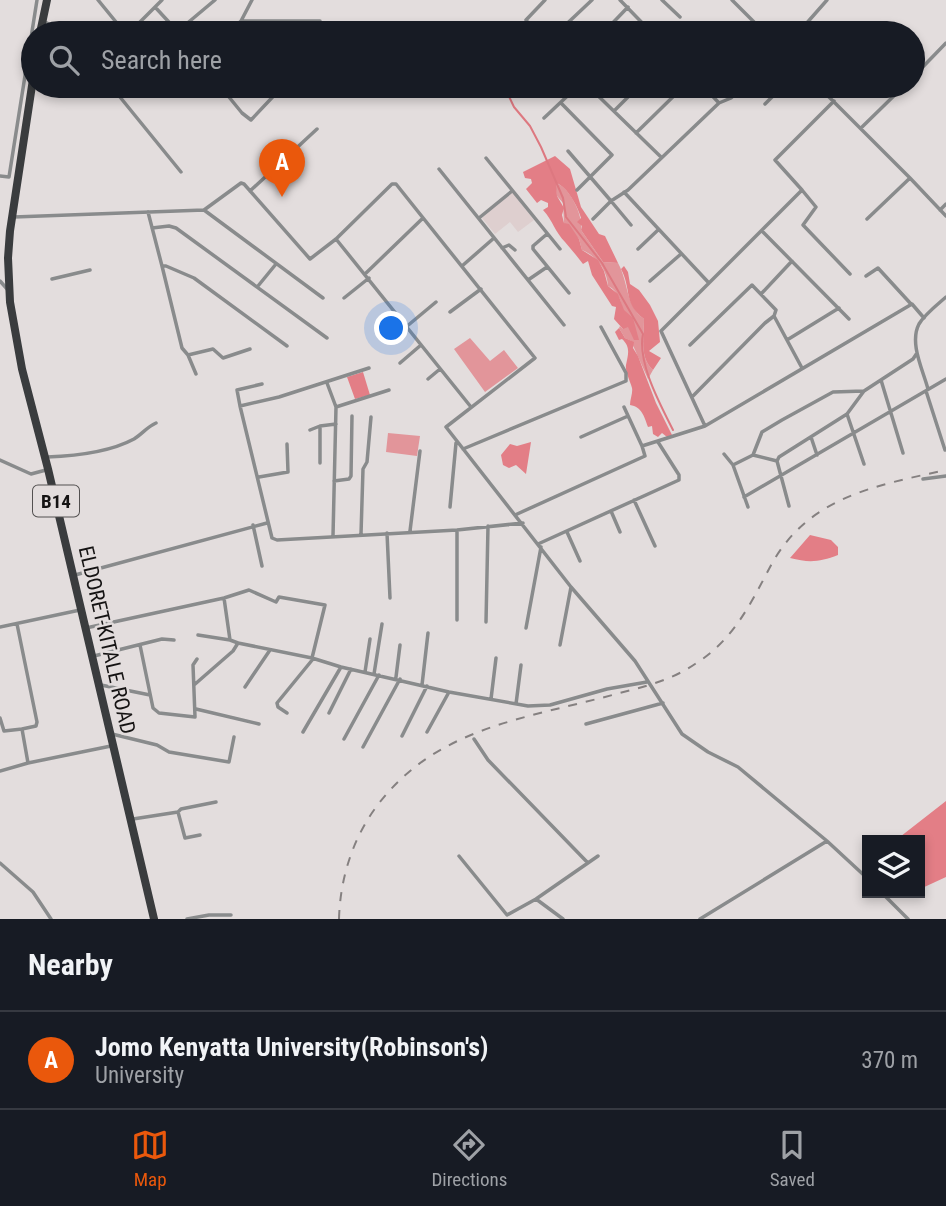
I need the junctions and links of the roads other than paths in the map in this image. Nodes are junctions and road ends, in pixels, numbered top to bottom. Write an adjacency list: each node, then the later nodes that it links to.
1 (37, 0): 16 (street)
2 (47, 0): 17 (highway)
3 (98, 0): 18 (street)
4 (162, 0): 13 (street)
5 (215, 0): 21 (street)
6 (252, 0): 22 (street)
7 (545, 0): 24 (street)
8 (592, 0): 25 (street)
9 (620, 0): 14 (street)
10 (662, 0): 15 (street)
11 (732, 0): 28 (street)
12 (827, 0): 29 (street)
13 (155, 7): 19 (street); 20 (street)
14 (628, 7): 26 (street); 27 (street)
15 (680, 17)
16 (34, 21)
17 (43, 21)
18 (116, 21)
19 (140, 21)
20 (168, 21)
21 (191, 21)
22 (241, 21): 23 (street)
23 (320, 21)
24 (527, 21)
25 (570, 21)
26 (615, 21)
27 (640, 21)
28 (753, 21)
29 (809, 21)
30 (946, 43): 31 (street)
31 (925, 65)
32 (21, 98): 60 (street)
33 (30, 98): 74 (highway, ELDORET-KITALE ROAD / B14)
34 (121, 98): 59 (street)
35 (230, 98): 36 (street)
36 (272, 98)
37 (566, 98): 47 (street)
38 (602, 98): 50 (street)
39 (627, 98): 50 (street)
40 (672, 98): 54 (street)
41 (714, 98): 48 (street)
42 (731, 98): 48 (street)
43 (771, 98): 49 (street)
44 (831, 98): 46 (street)
45 (892, 98): 52 (street)
46 (834, 101): 52 (street); 64 (street)
47 (561, 103): 51 (street); 61 (street)
48 (719, 103): 56 (street)
49 (765, 104)
50 (614, 111): 54 (street)
51 (544, 118)
52 (861, 128): 62 (street)
53 (317, 129): 65 (street)
54 (636, 133): 56 (street)
55 (568, 151): 61 (street)
56 (660, 157): 67 (street)
57 (486, 158): 66 (street)
58 (439, 169): 76 (street)
59 (181, 172)
60 (0, 176)
61 (590, 176): 63 (street); 68 (street)
62 (910, 178): 71 (street); 78 (street)
63 (577, 190)
64 (802, 190): 82 (street); 98 (street)
65 (250, 191): 70 (street); 85 (street)
66 (512, 191): 76 (street); 83 (street)
67 (624, 192): 68 (street); 81 (street)
68 (611, 201): 77 (street); 79 (street)
69 (946, 204): 71 (street)
70 (204, 209): 72 (street); 92 (street)
71 (940, 210): 73 (street)
72 (148, 212): 74 (street); 80 (street)
73 (946, 216)
74 (12, 217): 108 (highway, ELDORET-KITALE ROAD / B14)
75 (423, 218): 85 (street); 94 (street); 97 (street)
76 (478, 219): 84 (street)
77 (593, 219)
78 (867, 219)
79 (631, 225)
80 (152, 228): 93 (street); 106 (street)
81 (658, 230): 88 (street); 90 (street)
82 (762, 230): 91 (street); 105 (street)
83 (547, 234): 87 (street); 95 (street)
84 (494, 238): 86 (street); 94 (street)
85 (336, 239): 97 (street)
86 (502, 248): 89 (street); 102 (street)
87 (560, 249)
88 (638, 249)
89 (515, 250)
90 (681, 254): 104 (street); 105 (street)
91 (792, 261): 110 (street); 118 (street)
92 (276, 264): 106 (street); 112 (street)
93 (162, 266): 130 (street); 133 (street)
94 (462, 266): 107 (street)
95 (548, 267): 102 (street); 109 (street)
96 (90, 270): 101 (street)
97 (365, 274): 100 (street)
98 (850, 274)
99 (866, 276): 117 (street)
100 (369, 278): 113 (street); 124 (street)
101 (52, 279)
102 (528, 280): 123 (street)
103 (0, 281): 108 (street)
104 (650, 281)
105 (708, 282): 147 (street)
106 (257, 286): 126 (street)
107 (481, 289): 119 (street); 151 (street)
108 (9, 292): 115 (highway, ELDORET-KITALE ROAD / B14)
109 (569, 293)
110 (761, 294): 120 (street); 129 (street)
111 (946, 297): 122 (street)
112 (323, 298)
113 (344, 298)
114 (0, 300): 115 (street)
115 (10, 302): 176 (highway, ELDORET-KITALE ROAD / B14)
116 (436, 302): 124 (street)
117 (912, 304): 122 (street); 137 (street)
118 (839, 308): 121 (street); 127 (street)
119 (450, 312)
120 (775, 316): 127 (street); 147 (street)
121 (849, 318)
122 (924, 318): 132 (street)
123 (564, 325)
124 (406, 327): 128 (street)
125 (601, 327): 169 (street)
126 (327, 338)
127 (787, 340): 137 (street)
128 (421, 345): 134 (street); 136 (street)
129 (690, 345)
130 (287, 346)
131 (250, 349): 133 (street)
132 (917, 353): 140 (street); 145 (street)
133 (188, 355): 138 (street)
134 (400, 363)
135 (369, 368): 142 (street)
136 (440, 369): 139 (street); 151 (street)
137 (803, 369): 160 (street)
138 (196, 374)
139 (428, 379)
140 (881, 380): 146 (street); 152 (street)
141 (946, 380): 145 (street)
142 (327, 383): 148 (street); 149 (street)
143 (262, 384): 148 (street)
144 (389, 390): 149 (street)
145 (927, 390): 152 (street); 170 (street)
146 (864, 391): 153 (street); 174 (street)
147 (692, 397): 160 (street)
148 (240, 406): 184 (street)
149 (336, 407): 158 (street)
150 (624, 407): 155 (street)
151 (471, 408): 165 (street)
152 (891, 411): 162 (street); 172 (street)
153 (846, 414): 162 (street); 164 (street)
154 (352, 416): 187 (street)
155 (628, 416): 163 (street); 168 (street)
156 (371, 417): 204 (street)
157 (156, 423): 176 (street)
158 (336, 424): 159 (street); 187 (street)
159 (320, 426): 161 (street); 179 (street)
160 (705, 426): 166 (street)
161 (310, 429)
162 (853, 434): 175 (street); 180 (street)
163 (581, 437)
164 (811, 437): 175 (street); 178 (street)
165 (456, 441): 169 (street); 191 (street)
166 (658, 442): 168 (street); 189 (street)
167 (287, 444): 184 (street)
168 (642, 446): 194 (street)
169 (463, 449): 194 (street)
170 (945, 450)
171 (420, 451): 200 (street)
172 (903, 453)
173 (724, 454): 181 (street)
174 (753, 454): 178 (street); 181 (street)
175 (817, 455): 185 (street)
176 (45, 457): 182 (highway, ELDORET-KITALE ROAD / B14)
177 (0, 460): 182 (street)
178 (777, 461): 185 (street)
179 (320, 463)
180 (864, 464)
181 (733, 465): 188 (street)
182 (48, 469): 210 (highway, ELDORET-KITALE ROAD / B14)
183 (946, 476): 186 (street)
184 (258, 477): 195 (street)
185 (780, 477): 188 (street); 190 (street)
186 (923, 479)
187 (334, 481): 205 (street)
188 (744, 497): 192 (street)
189 (635, 500): 193 (street); 207 (street)
190 (789, 506)
191 (450, 507)
192 (748, 507)
193 (611, 511): 201 (street); 202 (street)
194 (515, 515): 196 (street)
195 (268, 523): 197 (street); 205 (street)
196 (523, 523): 198 (street); 206 (street)
197 (253, 525): 209 (street); 210 (street)
198 (488, 526): 199 (street); 216 (street)
199 (457, 530): 200 (street); 215 (street)
200 (410, 531): 203 (street)
201 (567, 532): 206 (street); 208 (street)
202 (620, 532)
203 (387, 533): 204 (street); 213 (street)
204 (361, 534): 205 (street)
205 (332, 536)
206 (540, 546): 211 (street); 221 (street)
207 (655, 546)
208 (580, 561)
209 (262, 565)
210 (73, 575): 214 (highway, ELDORET-KITALE ROAD / B14)
211 (572, 587): 230 (street); 242 (street)
212 (224, 598): 220 (street); 226 (street); 235 (street)
213 (390, 598)
214 (82, 610): 217 (street); 220 (highway, ELDORET-KITALE ROAD / B14)
215 (457, 620)
216 (486, 622)
217 (17, 624): 219 (street); 258 (street)
218 (382, 624): 240 (street)
219 (0, 627)
220 (86, 628): 232 (highway, ELDORET-KITALE ROAD / B14)
221 (526, 628)
222 (428, 633): 245 (street)
223 (198, 635): 226 (street)
224 (370, 639): 239 (street)
225 (174, 640): 228 (street)
226 (230, 640): 227 (street)
227 (238, 643): 231 (street); 244 (street)
228 (140, 645): 232 (street); 248 (street)
229 (400, 645): 241 (street)
230 (560, 645)
231 (270, 650): 235 (street); 246 (street)
232 (92, 657): 243 (highway, ELDORET-KITALE ROAD / B14)
233 (496, 658): 249 (street)
234 (197, 659): 244 (street)
235 (312, 659): 237 (street); 253 (street)
236 (521, 665): 251 (street)
237 (341, 667): 238 (street); 259 (street)
238 (351, 669): 239 (street); 254 (street)
239 (365, 672): 240 (street)
240 (376, 674): 241 (street); 264 (street)
241 (398, 679): 245 (street); 267 (street)
242 (647, 682): 250 (street); 251 (street)
243 (99, 685): 248 (street); 261 (highway, ELDORET-KITALE ROAD / B14)
244 (194, 685): 252 (street)
245 (424, 685): 247 (street); 262 (street)
246 (245, 687)
247 (449, 692): 249 (street); 260 (street)
248 (150, 695): 252 (street)
249 (491, 699): 251 (street)
250 (663, 703): 257 (street); 274 (street)
251 (516, 704)
252 (196, 709): 256 (street)
253 (287, 713)
254 (329, 713)
255 (0, 718): 258 (street)
256 (259, 724)
257 (586, 724)
258 (22, 729): 268 (street)
259 (303, 732)
260 (427, 732)
261 (110, 733): 263 (street); 266 (highway, ELDORET-KITALE ROAD / B14)
262 (402, 736)
263 (234, 737)
264 (344, 738)
265 (474, 739): 278 (street)
266 (113, 746): 268 (street); 272 (highway, ELDORET-KITALE ROAD / B14)
267 (363, 747)
268 (28, 762): 269 (street)
269 (0, 771)
270 (216, 802): 271 (street)
271 (178, 812): 272 (street); 273 (street)
272 (131, 820): 284 (highway, ELDORET-KITALE ROAD / B14)
273 (200, 835)
274 (827, 841): 279 (street); 287 (street)
275 (459, 856): 281 (street)
276 (598, 856): 278 (street)
277 (0, 863): 283 (street)
278 (588, 863): 281 (street)
279 (862, 873)
280 (887, 898): 288 (street)
281 (536, 899): 286 (street)
282 (231, 915): 285 (street)
283 (51, 919)
284 (154, 919)
285 (187, 919)
286 (563, 919)
287 (700, 919)
288 (908, 919)

